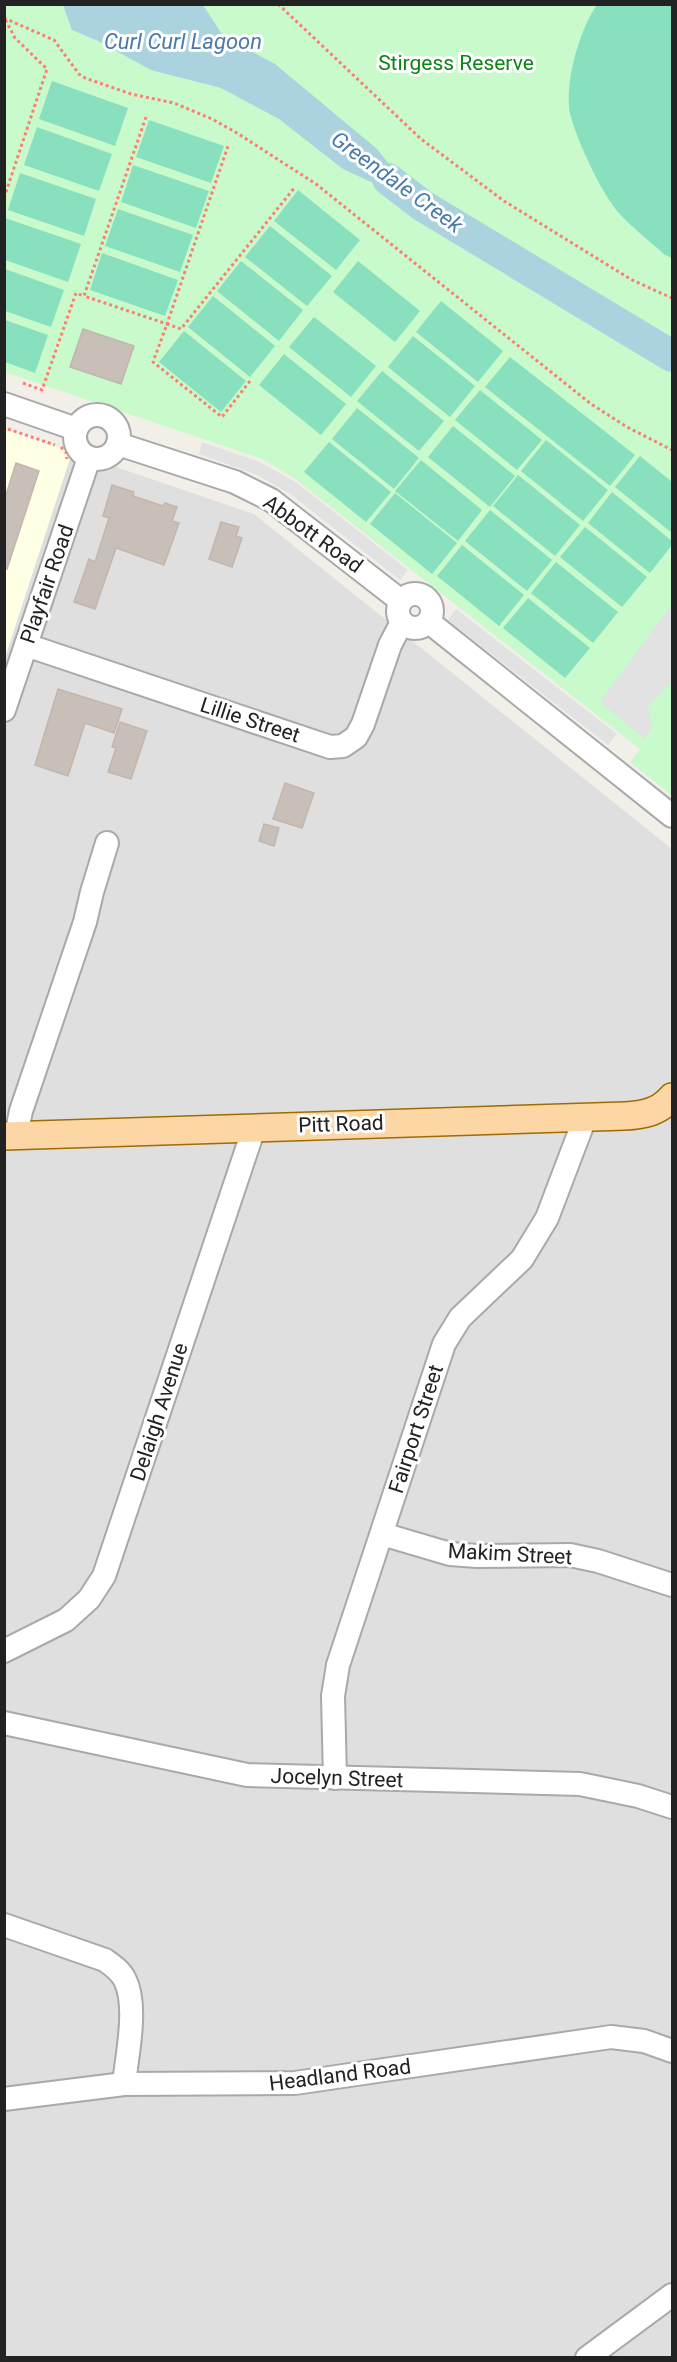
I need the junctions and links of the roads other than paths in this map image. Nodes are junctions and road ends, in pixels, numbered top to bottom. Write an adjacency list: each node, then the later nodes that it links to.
1 (4, 404): 2 (street)
2 (76, 429): 3 (street); 4 (street)
3 (118, 444): 4 (street); 5 (street, Abbott Road)
4 (90, 458): 7 (street, Playfair Road)
5 (402, 611): 6 (street); 6 (street); 7 (street, Lillie Street)
6 (429, 622): 9 (street)
7 (26, 645): 8 (street, Playfair Road)
8 (4, 710)
9 (672, 816)
10 (107, 843): 14 (street)
11 (672, 1097): 12 (main road, Pitt Road)
12 (585, 1118): 13 (main road, Pitt Road); 15 (street, Fairport Street)
13 (254, 1128): 14 (main road, Pitt Road); 17 (street, Delaigh Avenue)
14 (10, 1135)
15 (382, 1534): 16 (street, Makim Street); 19 (street, Fairport Street)
16 (672, 1585)
17 (4, 1651)
18 (4, 1723): 19 (street, Jocelyn Street)
19 (335, 1778): 20 (street, Jocelyn Street)
20 (672, 1807)
21 (4, 1925): 23 (street)
22 (672, 2051): 23 (street, Headland Road)
23 (124, 2084): 24 (street, Headland Road)
24 (4, 2099)
25 (672, 2295): 26 (street)
26 (587, 2358)

